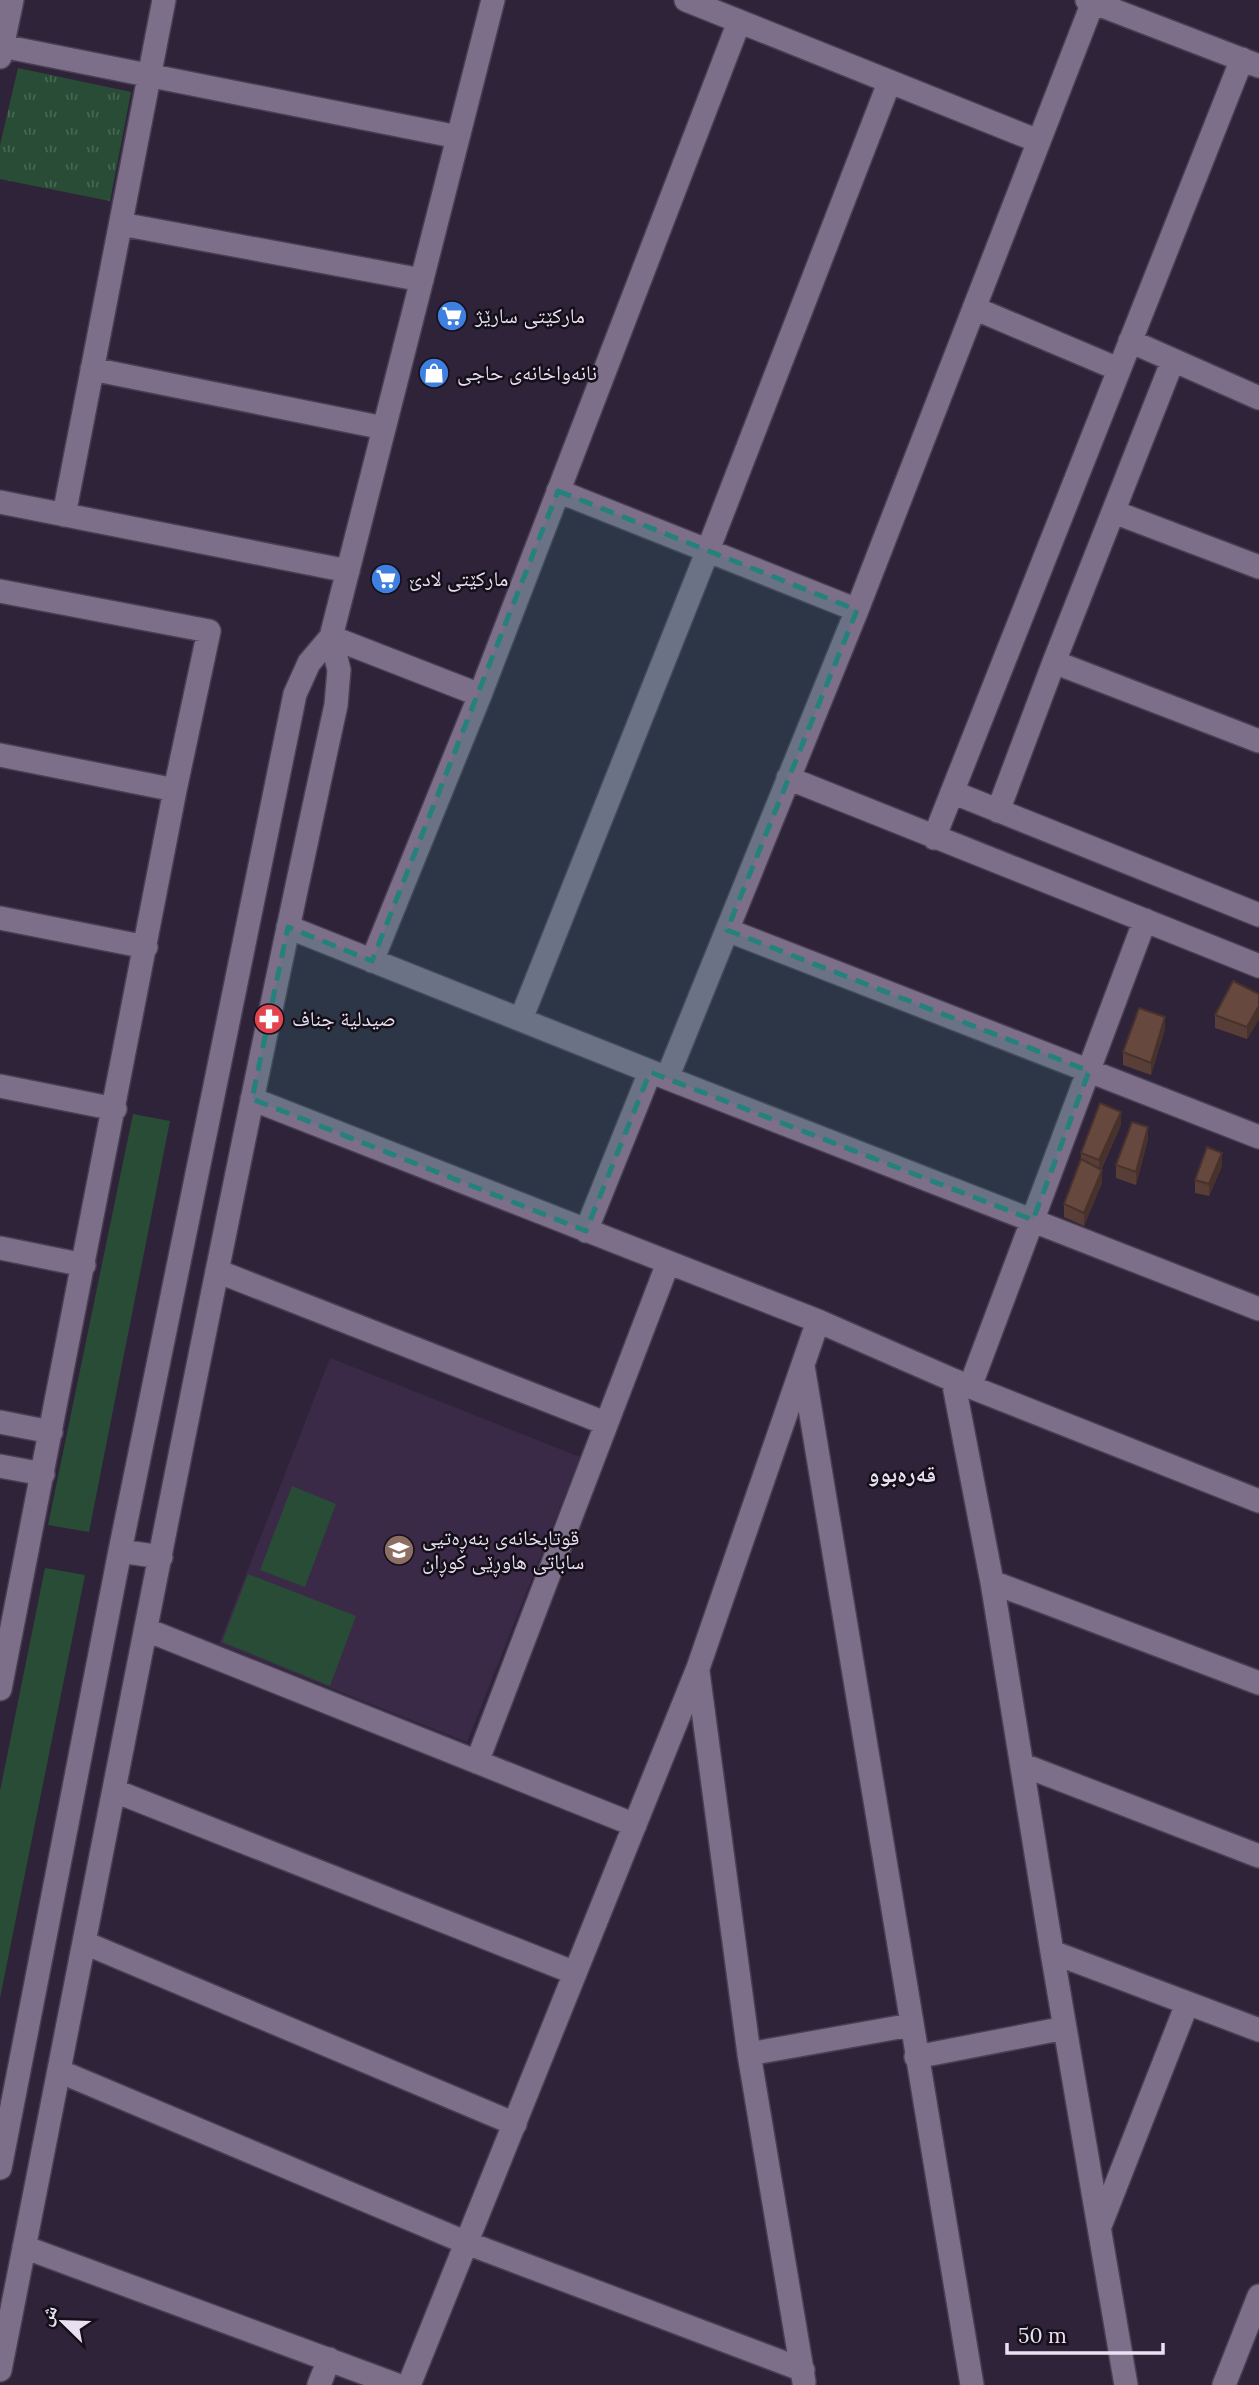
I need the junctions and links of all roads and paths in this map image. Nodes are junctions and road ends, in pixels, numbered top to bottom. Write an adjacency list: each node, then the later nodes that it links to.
1 (12, 0): 7 (street)
2 (164, 0): 9 (street)
3 (493, 0): 11 (street)
4 (686, 0): 6 (street)
5 (1090, 1): 8 (street); 12 (street)
6 (739, 22): 10 (street); 22 (street)
7 (1, 51): 9 (street)
8 (1251, 62): 16 (street)
9 (149, 75): 11 (street); 13 (street)
10 (889, 83): 12 (street); 26 (street)
11 (458, 137): 14 (street)
12 (1038, 141): 15 (street)
13 (121, 224): 14 (street); 18 (street)
14 (422, 280): 21 (street)
15 (974, 308): 19 (street); 30 (street)
16 (1130, 341): 17 (street); 19 (street)
17 (1173, 359): 20 (street); 24 (street)
18 (92, 369): 21 (street); 25 (street)
19 (1118, 369): 38 (street)
20 (1259, 398)
21 (384, 428): 28 (street)
22 (558, 491): 26 (street); 33 (street)
23 (0, 502): 25 (street)
24 (1114, 512): 27 (street); 32 (street)
25 (64, 515): 28 (street)
26 (708, 550): 30 (street); 49 (street)
27 (1259, 567)
28 (348, 570): 31 (street)
29 (0, 591): 37 (street)
30 (857, 610): 36 (street)
31 (331, 637): 33 (street); 44 (street); 72 (street)
32 (1054, 662): 34 (street); 39 (street)
33 (480, 695): 47 (street)
34 (1259, 741)
35 (0, 755): 37 (street)
36 (788, 778): 40 (street); 45 (street)
37 (175, 790): 46 (street)
38 (952, 792): 39 (street); 40 (street)
39 (998, 811): 41 (street)
40 (934, 838): 43 (street)
41 (1259, 915)
42 (0, 918): 46 (street)
43 (1145, 920): 48 (street); 50 (street)
44 (288, 927): 47 (street); 53 (street)
45 (727, 930): 50 (street); 51 (street)
46 (146, 947): 54 (street)
47 (372, 961): 49 (street)
48 (1259, 966)
49 (521, 1019): 51 (street)
50 (1089, 1071): 55 (street); 56 (street)
51 (658, 1075): 56 (street); 57 (street)
52 (0, 1086): 54 (street)
53 (252, 1099): 57 (street); 61 (street)
54 (115, 1109): 60 (street)
55 (1259, 1136)
56 (1033, 1220): 62 (street); 65 (street)
57 (586, 1231): 59 (street)
58 (0, 1248): 60 (street)
59 (668, 1263): 63 (street); 67 (street)
60 (84, 1265): 68 (street)
61 (217, 1271): 67 (street); 73 (street)
62 (1259, 1309)
63 (818, 1321): 64 (street); 65 (street)
64 (802, 1363): 77 (street); 89 (street)
65 (962, 1383): 71 (street); 74 (street)
66 (0, 1422): 68 (street)
67 (605, 1423): 80 (street)
68 (51, 1432): 70 (street)
69 (0, 1466): 70 (street)
70 (43, 1474): 76 (street)
71 (1259, 1501)
72 (120, 1550): 73 (street); 96 (street)
73 (161, 1557): 75 (street)
74 (992, 1582): 78 (street); 81 (street)
75 (147, 1630): 80 (street); 82 (street)
76 (5, 1638): 79 (street)
77 (698, 1668): 83 (street); 92 (street)
78 (1259, 1683)
79 (0, 1689)
80 (477, 1762): 83 (street)
81 (1023, 1765): 84 (street); 86 (street)
82 (115, 1791): 85 (street); 87 (street)
83 (635, 1825): 87 (street)
84 (1259, 1856)
85 (85, 1943): 94 (street); 95 (street)
86 (1052, 1952): 88 (street); 90 (street)
87 (575, 1973): 95 (street)
88 (1187, 2004): 91 (street); 97 (street)
89 (911, 2025): 92 (street); 93 (street)
90 (1065, 2028): 93 (street); 97 (street)
91 (1259, 2030)
92 (749, 2054): 103 (street)
93 (916, 2057): 107 (street)
94 (59, 2071): 98 (street); 99 (street)
95 (515, 2124): 98 (street)
96 (0, 2168)
97 (1100, 2226): 108 (street)
98 (467, 2244): 103 (street); 106 (street)
99 (24, 2247): 101 (street); 102 (street)
100 (1259, 2296): 109 (street)
101 (329, 2359): 104 (street); 105 (street)
102 (0, 2370)
103 (804, 2378)
104 (319, 2385)
105 (397, 2385)
106 (409, 2385)
107 (972, 2385)
108 (1126, 2385)
109 (1224, 2385)

